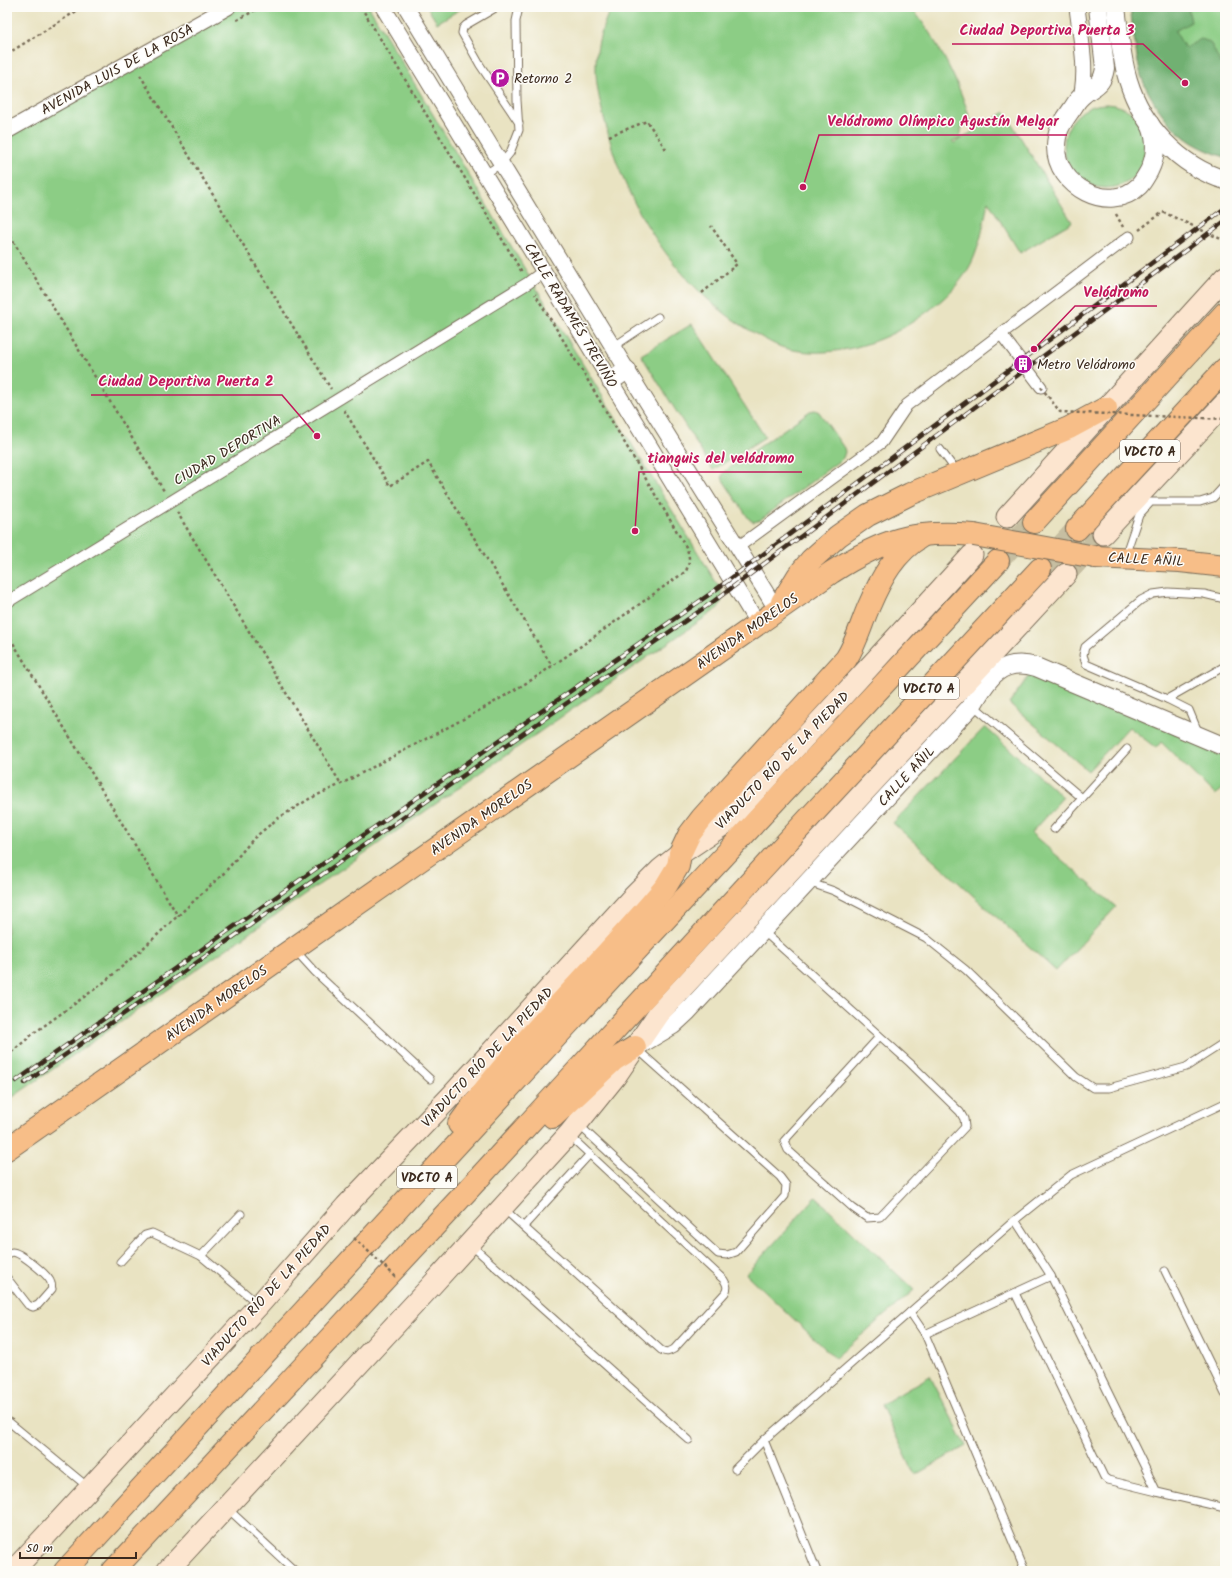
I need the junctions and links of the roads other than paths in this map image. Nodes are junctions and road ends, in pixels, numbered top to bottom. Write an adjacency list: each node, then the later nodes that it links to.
1 (228, 7): 12 (street, AVENIDA LUIS DE LA ROSA)
2 (383, 7): 14 (street, CALLE RADAMÉS TREVIÑO)
3 (406, 7): 13 (street, CALLE RADAMÉS TREVIÑO)
4 (497, 7): 10 (lane)
5 (516, 7): 10 (lane)
6 (1076, 7): 9 (street)
7 (1098, 7): 9 (street)
8 (1116, 7): 11 (street)
9 (1081, 97): 11 (street)
10 (519, 123): 13 (lane)
11 (1150, 124): 15 (street)
12 (7, 131)
13 (501, 164): 14 (lane); 22 (street, CALLE RADAMÉS TREVIÑO)
14 (485, 174): 17 (street, CALLE RADAMÉS TREVIÑO)
15 (1225, 180)
16 (1129, 237): 21 (street)
17 (544, 271): 25 (street, CALLE RADAMÉS TREVIÑO); 45 (street, CIUDAD DEPORTIVA)
18 (1225, 277): 28 (main road)
19 (1225, 313): 33 (main road, VDCTO A)
20 (658, 317): 22 (lane)
21 (1001, 334): 26 (street); 38 (street)
22 (613, 347): 24 (street, CALLE RADAMÉS TREVIÑO)
23 (1225, 369): 34 (main road, VDCTO A)
24 (627, 370): 25 (street); 38 (street, CALLE RADAMÉS TREVIÑO)
25 (611, 381): 47 (street, CALLE RADAMÉS TREVIÑO)
26 (1041, 388)
27 (1225, 403): 36 (main road)
28 (1106, 408): 30 (main road); 32 (main road)
29 (940, 449): 30 (lane)
30 (958, 473): 46 (main road)
31 (1225, 485): 39 (lane)
32 (1007, 517)
33 (1034, 522)
34 (1077, 529)
35 (926, 533): 37 (main road, AVENIDA MORELOS); 46 (main road, AVENIDA MORELOS); 56 (main road)
36 (1103, 534)
37 (973, 545): 39 (main road, CALLE AÑIL, bridge); 56 (main road, VIADUCTO RÍO DE LA PIEDAD)
38 (738, 547): 46 (street, CALLE RADAMÉS TREVIÑO)
39 (1124, 559): 41 (main road, CALLE AÑIL)
40 (998, 561): 69 (main road, VIADUCTO RÍO DE LA PIEDAD / VDCTO A)
41 (1225, 566)
42 (1040, 569): 68 (main road, VDCTO A)
43 (1066, 574): 62 (main road)
44 (1225, 599): 49 (lane)
45 (7, 602)
46 (777, 610): 47 (main road, AVENIDA MORELOS)
47 (758, 624): 59 (main road, AVENIDA MORELOS)
48 (1225, 666): 49 (lane)
49 (1167, 700): 51 (lane)
50 (973, 704): 51 (street, CALLE AÑIL); 54 (lane); 57 (street, CALLE AÑIL)
51 (1200, 736): 52 (street, CALLE AÑIL)
52 (1225, 747)
53 (1127, 749): 54 (lane)
54 (1082, 798): 55 (lane)
55 (1054, 829)
56 (680, 854): 69 (main road); 82 (main road, VIADUCTO RÍO DE LA PIEDAD)
57 (807, 882): 58 (street, CALLE AÑIL); 61 (lane)
58 (763, 931): 60 (lane); 62 (street, CALLE AÑIL)
59 (293, 949): 63 (lane); 66 (main road, AVENIDA MORELOS)
60 (879, 1037): 60 (lane)
61 (1225, 1042)
62 (635, 1047): 65 (main road); 65 (lane); 68 (main road)
63 (430, 1079)
64 (1225, 1103): 72 (lane)
65 (573, 1129): 67 (lane); 70 (main road)
66 (7, 1149)
67 (590, 1154): 73 (lane); 73 (lane)
68 (466, 1192): 96 (main road, VDCTO A)
69 (409, 1197): 95 (main road, VIADUCTO RÍO DE LA PIEDAD / VDCTO A)
70 (503, 1208): 73 (lane); 74 (main road)
71 (240, 1214): 76 (lane)
72 (1015, 1220): 79 (lane); 83 (lane)
73 (524, 1226)
74 (470, 1244): 87 (lane); 92 (main road)
75 (7, 1255): 80 (lane)
76 (201, 1256): 77 (lane); 82 (lane)
77 (120, 1262)
78 (1165, 1271): 85 (lane)
79 (1051, 1276): 81 (lane); 91 (lane)
80 (7, 1278)
81 (1015, 1293): 84 (lane); 91 (lane)
82 (259, 1305): 90 (main road, VIADUCTO RÍO DE LA PIEDAD)
83 (910, 1312): 84 (lane); 88 (lane)
84 (925, 1334): 100 (lane)
85 (1225, 1394)
86 (9, 1422): 90 (lane)
87 (689, 1440)
88 (764, 1440): 89 (lane); 99 (lane)
89 (735, 1469)
90 (89, 1488): 94 (main road, VIADUCTO RÍO DE LA PIEDAD)
91 (1157, 1492): 93 (lane)
92 (226, 1507): 97 (main road); 98 (lane)
93 (1225, 1508)
94 (13, 1571)
95 (65, 1571)
96 (113, 1571)
97 (167, 1571)
98 (295, 1571)
99 (817, 1571)
100 (1026, 1571)

